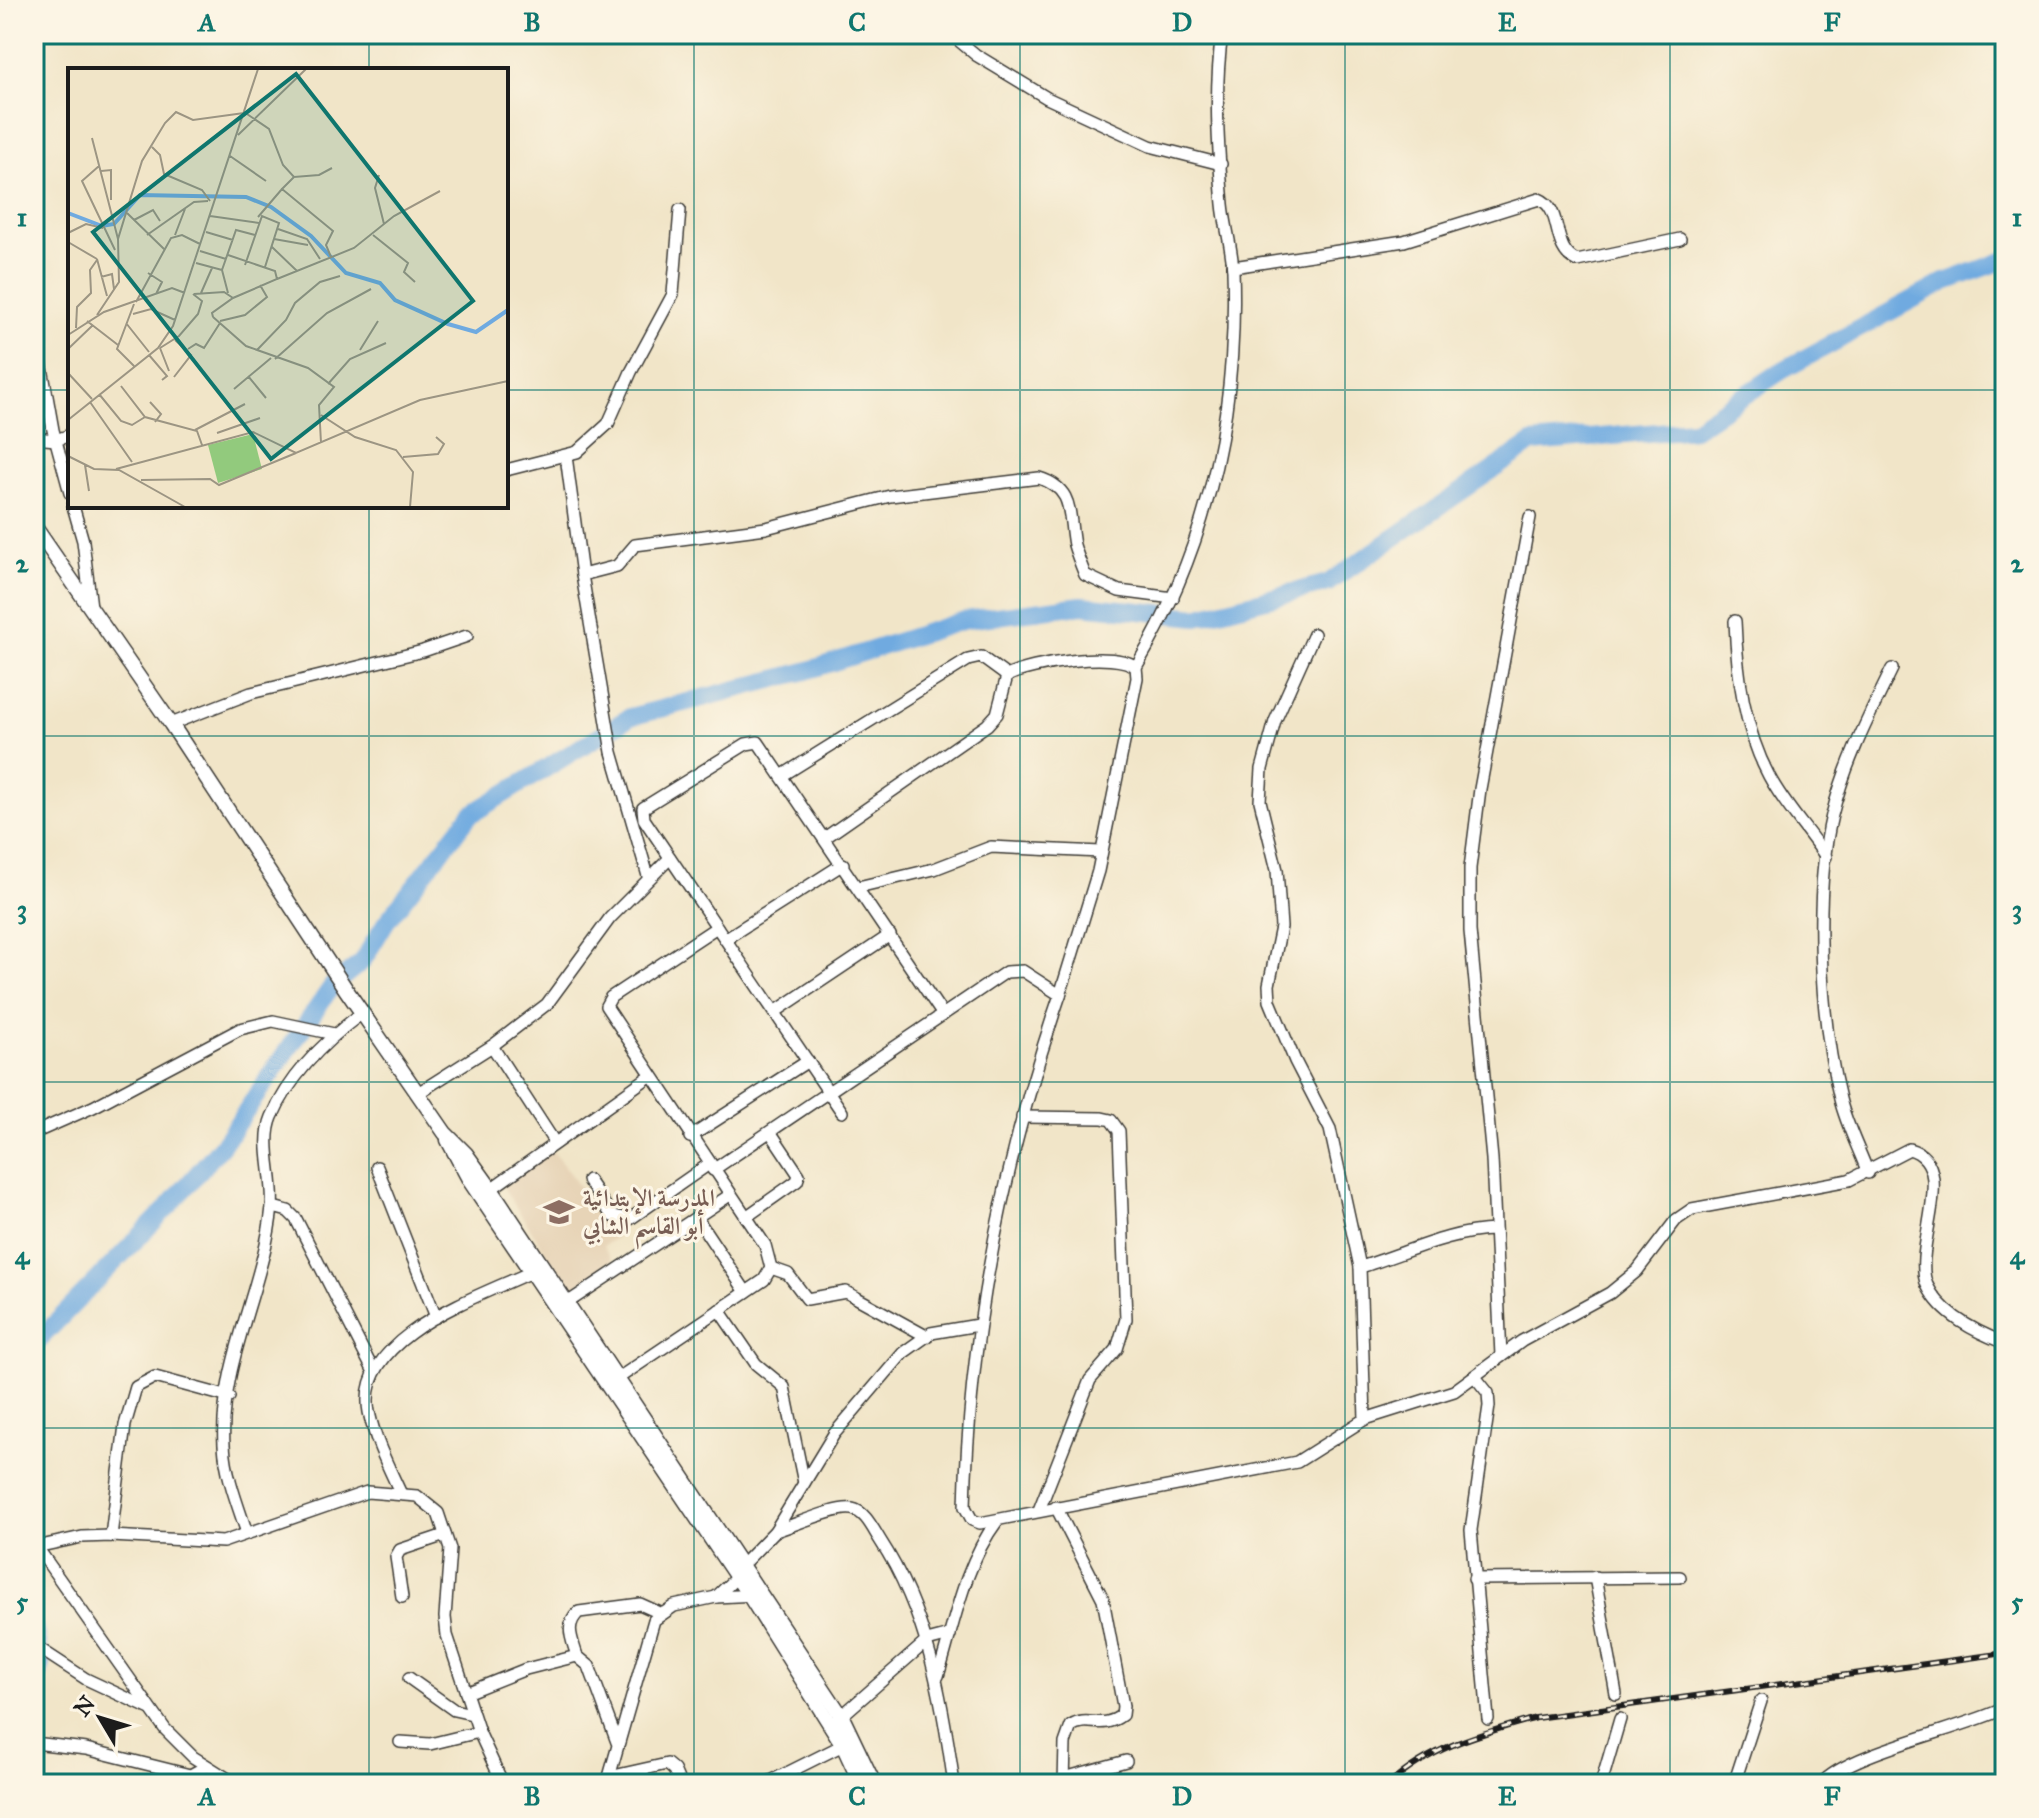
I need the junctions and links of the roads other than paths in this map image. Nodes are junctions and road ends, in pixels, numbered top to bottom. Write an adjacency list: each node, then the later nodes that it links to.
1 (951, 34): 3 (street)
2 (1222, 34): 3 (street)
3 (1221, 164): 6 (street)
4 (680, 210): 11 (street)
5 (1680, 239): 6 (street)
6 (1233, 267): 18 (street)
7 (34, 323): 10 (street)
8 (68, 436): 10 (street)
9 (34, 438): 10 (street)
10 (56, 440): 13 (street)
11 (566, 456): 12 (street); 17 (street)
12 (508, 470)
13 (68, 485)
14 (74, 508): 19 (street)
15 (1530, 517): 64 (street)
16 (34, 526): 19 (main road)
17 (582, 575): 18 (street); 33 (street)
18 (1173, 598): 23 (street)
19 (91, 608): 26 (main road)
20 (1735, 621): 30 (street)
21 (1314, 634): 65 (street)
22 (467, 636): 26 (street)
23 (1136, 667): 25 (street); 29 (street)
24 (1892, 669): 30 (street)
25 (1007, 676): 27 (street); 28 (street)
26 (171, 724): 40 (main road)
27 (783, 775): 28 (street); 31 (street)
28 (826, 837): 32 (street)
29 (1101, 852): 34 (street); 38 (street)
30 (1826, 857): 57 (street)
31 (670, 858): 33 (street); 35 (street)
32 (843, 864): 34 (street); 37 (street)
33 (648, 876): 43 (street)
34 (858, 887): 36 (street)
35 (717, 927): 37 (street); 45 (street)
36 (890, 935): 39 (street); 41 (street)
37 (725, 939): 39 (street)
38 (1060, 995): 41 (street); 49 (street)
39 (775, 1012): 44 (street)
40 (362, 1013): 42 (street); 46 (main road)
41 (943, 1015): 47 (street)
42 (334, 1034): 50 (street); 61 (street)
43 (492, 1046): 46 (street); 54 (street)
44 (808, 1061): 47 (street); 53 (street)
45 (650, 1076): 53 (street); 54 (street)
46 (418, 1093): 51 (main road)
47 (830, 1094): 48 (street); 52 (street)
48 (842, 1112)
49 (1022, 1117): 72 (street); 84 (street)
50 (34, 1133)
51 (445, 1133): 59 (main road); 67 (main road)
52 (771, 1133): 56 (street); 63 (street)
53 (690, 1137): 56 (street)
54 (555, 1143): 59 (street)
55 (377, 1167): 71 (street)
56 (711, 1167): 58 (street); 60 (street)
57 (1868, 1173): 74 (street); 75 (street)
58 (588, 1180)
59 (491, 1189): 69 (main road)
60 (730, 1195): 62 (street); 63 (street)
61 (273, 1207): 76 (street); 79 (street)
62 (696, 1217): 68 (street); 69 (street)
63 (746, 1217): 66 (street)
64 (1495, 1230): 65 (street); 75 (street)
65 (1360, 1267): 80 (street)
66 (771, 1268): 68 (street); 73 (street)
67 (531, 1272): 71 (street); 91 (main road)
68 (746, 1292): 70 (street)
69 (567, 1303): 78 (main road)
70 (719, 1310): 78 (street); 81 (street)
71 (436, 1317): 76 (street)
72 (978, 1325): 73 (street); 85 (street)
73 (926, 1336): 81 (street)
74 (2005, 1343)
75 (1501, 1356): 77 (street)
76 (374, 1372): 82 (street)
77 (1476, 1378): 80 (street); 94 (street)
78 (617, 1379): 91 (main road)
79 (229, 1397): 87 (street); 89 (street)
80 (1365, 1419): 83 (street)
81 (804, 1483): 86 (street)
82 (401, 1494): 87 (street); 88 (street)
83 (1056, 1507): 84 (street); 123 (street)
84 (1039, 1510): 85 (street)
85 (997, 1521): 99 (street)
86 (775, 1531): 91 (street); 100 (street)
87 (247, 1533): 89 (street)
88 (445, 1535): 96 (street); 105 (street)
89 (111, 1536): 90 (street)
90 (35, 1545): 108 (street)
91 (741, 1570): 95 (main road); 97 (street)
92 (1595, 1577): 93 (street); 94 (street); 106 (street)
93 (1680, 1577)
94 (1474, 1579): 111 (street)
95 (755, 1595): 97 (street); 113 (main road)
96 (402, 1597)
97 (716, 1597): 98 (street)
98 (660, 1613): 102 (street); 116 (street)
99 (950, 1635): 100 (street); 104 (street)
100 (927, 1641): 104 (street); 113 (street)
101 (34, 1645): 108 (street)
102 (577, 1656): 105 (street); 116 (street)
103 (409, 1678): 110 (street)
104 (937, 1678): 131 (street)
105 (466, 1693): 110 (street)
106 (1616, 1694)
107 (1761, 1701): 133 (street)
108 (148, 1708): 120 (street)
109 (2005, 1708): 134 (street)
110 (472, 1714): 114 (street)
111 (1488, 1719)
112 (1620, 1719): 132 (street)
113 (836, 1720): 118 (main road); 130 (main road)
114 (479, 1732): 115 (street); 126 (street)
115 (400, 1742)
116 (617, 1742): 122 (street)
117 (34, 1743): 121 (street)
118 (843, 1745): 128 (street); 129 (main road)
119 (1126, 1761): 123 (street)
120 (207, 1766): 121 (street); 125 (street)
121 (190, 1775): 124 (street)
122 (608, 1780): 127 (street)
123 (1064, 1781)
124 (174, 1784)
125 (236, 1784)
126 (503, 1784)
127 (680, 1784)
128 (765, 1784)
129 (861, 1784)
130 (874, 1784)
131 (954, 1784)
132 (1601, 1784)
133 (1734, 1784)
134 (1821, 1784)

